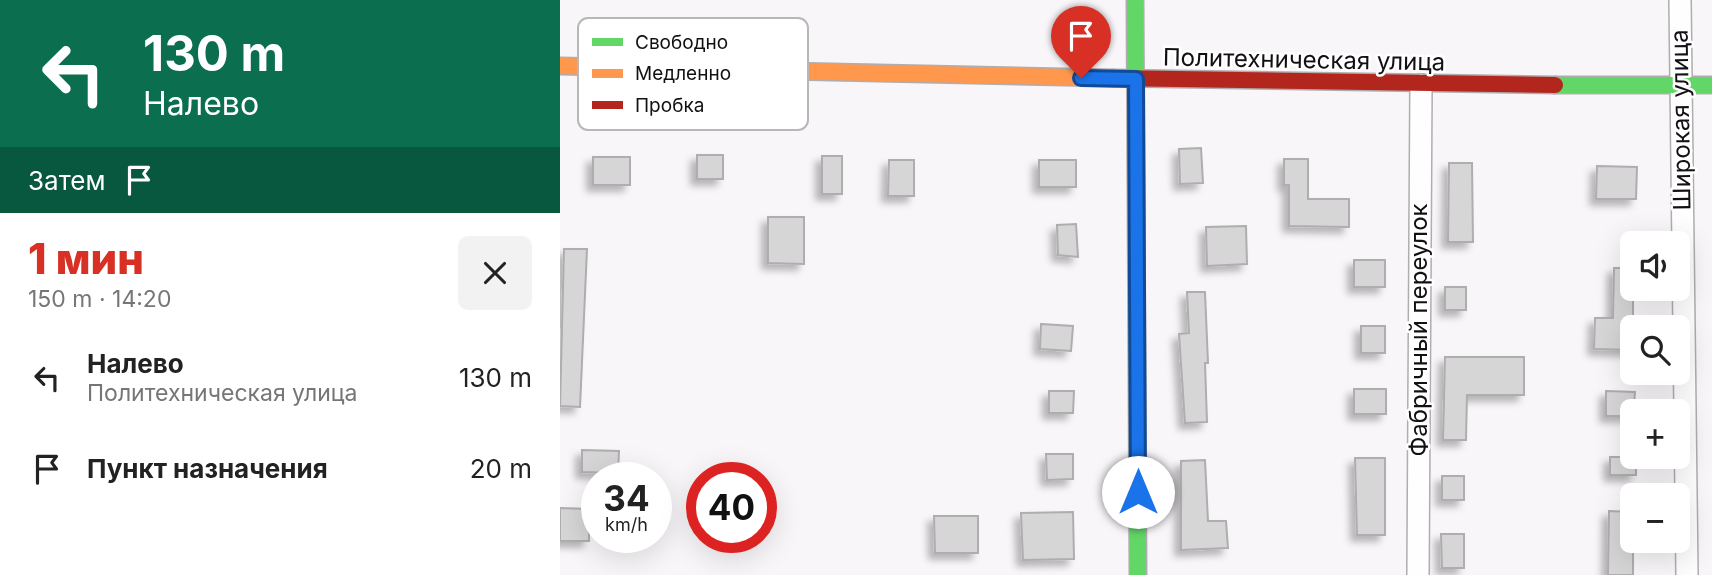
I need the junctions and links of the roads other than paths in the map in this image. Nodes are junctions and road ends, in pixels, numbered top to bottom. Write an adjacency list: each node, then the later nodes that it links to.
1 (1135, 0): 6 (street)
2 (1680, 0): 8 (street, Широкая улица)
3 (560, 66): 4 (street, Политехническая улица)
4 (578, 66)
5 (808, 72): 6 (street, Политехническая улица)
6 (1136, 79): 7 (street, Политехническая улица); 10 (street)
7 (1421, 85): 8 (street, Политехническая улица); 11 (street, Фабричный переулок)
8 (1681, 85): 9 (street, Политехническая улица); 12 (street, Широкая улица)
9 (1712, 85)
10 (1138, 575)
11 (1418, 575)
12 (1687, 575)

